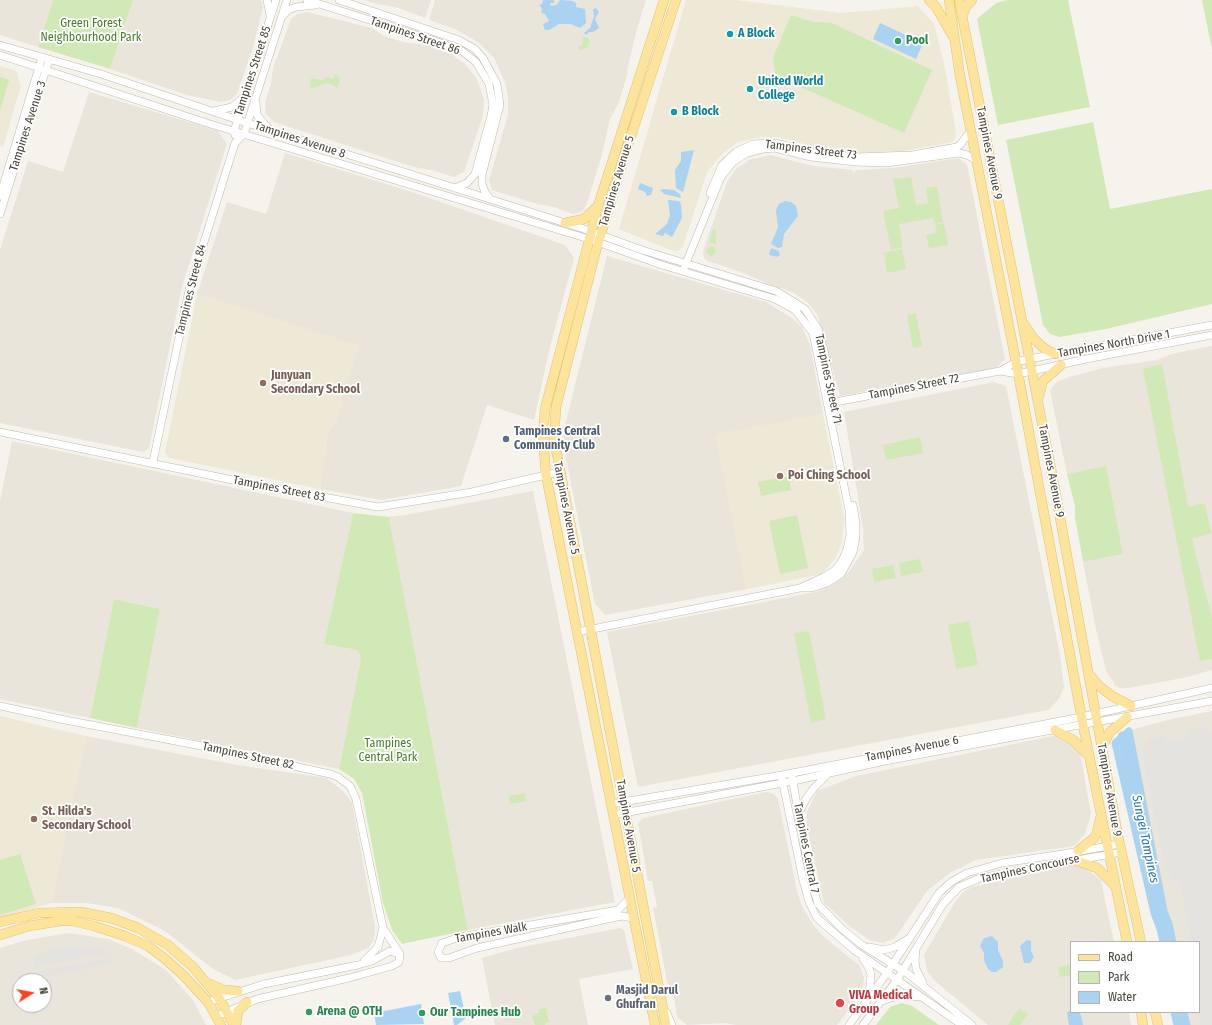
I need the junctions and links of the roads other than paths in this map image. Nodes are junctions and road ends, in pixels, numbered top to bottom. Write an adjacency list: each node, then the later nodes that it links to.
1 (267, 0): 17 (street)
2 (276, 0): 17 (street, Tampines Street 85)
3 (287, 0): 16 (street, Tampines Street 85)
4 (307, 0): 13 (street, Tampines Street 86)
5 (339, 0): 35 (street, Tampines Street 86)
6 (660, 0): 14 (main road)
7 (664, 0): 14 (main road, Tampines Avenue 5)
8 (929, 0): 18 (main road)
9 (949, 0): 18 (main road, Tampines Avenue 9)
10 (959, 0): 15 (main road, Tampines Avenue 9)
11 (972, 0): 15 (main road)
12 (676, 1): 44 (main road, Tampines Avenue 5)
13 (322, 4): 16 (street); 35 (street, Tampines Street 86)
14 (660, 10): 40 (main road, Tampines Avenue 5)
15 (962, 17): 46 (main road, Tampines Avenue 9)
16 (280, 20): 26 (street, Tampines Street 85)
17 (269, 21): 25 (street, Tampines Street 85)
18 (954, 38): 32 (main road, Tampines Avenue 9)
19 (0, 45): 21 (street, Tampines Avenue 8)
20 (0, 55): 23 (street, Tampines Avenue 8)
21 (42, 57): 22 (street, Tampines Avenue 8); 23 (street, Tampines Avenue 3)
22 (49, 60): 24 (street, Tampines Avenue 3); 27 (street, Tampines Avenue 8)
23 (38, 68): 24 (street, Tampines Avenue 8); 38 (street, Tampines Avenue 3)
24 (46, 70): 30 (street, Tampines Avenue 8); 42 (street, Tampines Avenue 3)
25 (245, 96): 27 (street); 28 (street, Tampines Street 85)
26 (256, 96): 29 (street, Tampines Street 85); 31 (street)
27 (210, 111): 28 (street, Tampines Avenue 8)
28 (237, 120): 29 (street, Tampines Avenue 8); 30 (street, Tampines Street 85)
29 (247, 123): 31 (street, Tampines Avenue 8); 33 (street, Tampines Street 84)
30 (234, 131): 33 (street, Tampines Avenue 8); 34 (street, Tampines Street 85)
31 (271, 131): 37 (street, Tampines Avenue 8)
32 (970, 131): 36 (main road, Tampines Avenue 9); 41 (street, Tampines Street 73)
33 (244, 134): 34 (street, Tampines Street 84); 44 (street, Tampines Avenue 8)
34 (235, 143): 59 (street, Tampines Street 84)
35 (483, 158): 37 (street, Tampines Street 86); 39 (street, Tampines Street 86)
36 (976, 160): 41 (street, Tampines Street 73); 51 (main road, Tampines Avenue 9)
37 (455, 188): 39 (street, Tampines Avenue 8)
38 (0, 196)
39 (490, 199): 43 (street, Tampines Avenue 8)
40 (598, 206): 43 (main road); 44 (main road, Tampines Avenue 5)
41 (707, 210): 45 (street, Tampines Street 73)
42 (0, 214)
43 (565, 223): 44 (street, Tampines Avenue 8)
44 (595, 237): 45 (street, Tampines Street 71); 60 (main road, Tampines Avenue 5); 61 (main road, Tampines Avenue 5)
45 (684, 267): 57 (street, Tampines Street 71)
46 (1021, 320): 49 (main road); 50 (main road, Tampines Avenue 9)
47 (1212, 325): 49 (street, Tampines North Drive 1)
48 (1212, 335): 52 (street, Tampines North Drive 1)
49 (1055, 354): 50 (street, Tampines North Drive 1)
50 (1029, 359): 51 (street, Tampines North Drive 1); 54 (main road, Tampines Avenue 9)
51 (1016, 362): 53 (street, Tampines Street 72); 55 (main road, Tampines Avenue 9)
52 (1061, 365): 54 (street, Tampines North Drive 1); 56 (main road)
53 (1000, 371): 55 (street, Tampines Street 72); 57 (street, Tampines Street 72)
54 (1032, 372): 55 (street, Tampines North Drive 1); 56 (main road, Tampines Avenue 9)
55 (1018, 374): 71 (main road, Tampines Avenue 9)
56 (1038, 402): 64 (main road, Tampines Avenue 9)
57 (831, 403): 62 (street, Tampines Street 71)
58 (0, 432): 59 (street, Tampines Street 83)
59 (153, 462): 61 (street, Tampines Street 83)
60 (559, 472): 61 (street, Tampines Street 83); 62 (main road, Tampines Avenue 5)
61 (546, 475): 63 (main road, Tampines Avenue 5)
62 (590, 629): 63 (street, Tampines Street 71); 80 (main road, Tampines Avenue 5)
63 (577, 632): 81 (main road, Tampines Avenue 5)
64 (1088, 673): 68 (main road); 70 (main road, Tampines Avenue 9)
65 (1212, 688): 68 (street, Tampines Avenue 6)
66 (1212, 701): 69 (street, Tampines Avenue 6)
67 (0, 706): 95 (street, Tampines Street 82)
68 (1131, 706): 70 (street, Tampines Avenue 6)
69 (1127, 717): 70 (street, Tampines Avenue 6); 73 (main road)
70 (1097, 718): 71 (street, Tampines Avenue 6); 73 (main road, Tampines Avenue 9)
71 (1082, 721): 72 (street, Tampines Avenue 6); 74 (main road, Tampines Avenue 9); 75 (street, Tampines Avenue 6)
72 (1055, 730): 74 (main road); 77 (street, Tampines Avenue 6)
73 (1102, 748): 86 (main road, Tampines Avenue 9)
74 (1090, 757): 84 (main road, Tampines Avenue 9)
75 (792, 773): 76 (street, Tampines Avenue 6); 78 (street, Tampines Central 7)
76 (782, 774): 79 (street, Tampines Central 7); 80 (street, Tampines Avenue 6)
77 (828, 774): 78 (street, Tampines Avenue 6); 83 (street)
78 (793, 781): 79 (street, Tampines Avenue 6); 83 (street, Tampines Central 7)
79 (783, 783): 82 (street, Tampines Avenue 6); 102 (street, Tampines Central 7)
80 (625, 802): 81 (street, Tampines Avenue 6); 82 (main road, Tampines Avenue 5)
81 (611, 804): 85 (main road, Tampines Avenue 5)
82 (627, 812): 85 (street, Tampines Avenue 6); 92 (main road, Tampines Avenue 5)
83 (799, 814): 101 (street, Tampines Central 7)
84 (1101, 814): 87 (main road, Tampines Avenue 9); 88 (main road)
85 (613, 815): 91 (main road, Tampines Avenue 5)
86 (1120, 848): 87 (street, Tampines Concourse); 100 (main road, Tampines Avenue 9)
87 (1108, 850): 88 (street, Tampines Concourse); 89 (street, Tampines Concourse); 90 (main road, Tampines Avenue 9)
88 (1078, 851): 97 (street, Tampines Concourse)
89 (1074, 860): 90 (main road); 98 (street, Tampines Concourse)
90 (1116, 888): 99 (main road)
91 (630, 898): 93 (main road, Tampines Avenue 5); 93 (street, Tampines Walk)
92 (643, 908): 93 (main road); 114 (main road, Tampines Avenue 5)
93 (633, 918): 125 (main road, Tampines Avenue 5)
94 (0, 922): 109 (main road)
95 (383, 928): 103 (street, Tampines Street 82); 105 (street, Tampines Street 82)
96 (0, 935): 116 (main road)
97 (911, 936): 101 (street, Tampines Concourse); 104 (street, Tampines Concourse)
98 (920, 940): 106 (street, Tampines Concourse); 110 (street, Tampines Central 7)
99 (1127, 941)
100 (1141, 941)
101 (862, 945): 104 (street, Tampines Central 7)
102 (857, 952): 107 (street, Tampines Central 7); 113 (street, Tampines Central 7)
103 (400, 954): 105 (street, Tampines Street 82); 117 (street)
104 (892, 964): 106 (street, Tampines Central 7); 107 (street, Tampines Concourse)
105 (358, 965): 111 (street, Tampines Street 82)
106 (903, 970): 108 (street, Tampines Concourse); 110 (street, Tampines Central 7)
107 (887, 972): 108 (street, Tampines Central 7); 113 (street, Tampines Concourse)
108 (897, 980): 115 (street, Tampines Central 7); 118 (street, Tampines Concourse)
109 (207, 982): 111 (main road); 112 (main road)
110 (927, 989): 131 (street, Tampines Central 7)
111 (238, 991): 112 (street, Tampines Street 82)
112 (219, 998): 116 (street, Tampines Street 82); 119 (main road)
113 (868, 998): 128 (street, Tampines Concourse)
114 (662, 999): 126 (main road, Tampines Avenue 5); 127 (street)
115 (925, 999): 118 (street); 130 (street, Tampines Central 7)
116 (208, 1002): 122 (main road)
117 (247, 1002): 119 (street); 124 (main road)
118 (880, 1002): 129 (street, Tampines Concourse)
119 (228, 1011): 122 (street); 124 (main road)
120 (1141, 1013): 132 (main road)
121 (1155, 1013): 133 (main road)
122 (217, 1016): 123 (main road)
123 (221, 1025)
124 (235, 1025)
125 (655, 1025)
126 (666, 1025)
127 (672, 1025)
128 (849, 1025)
129 (863, 1025)
130 (962, 1025)
131 (972, 1025)
132 (1144, 1025)
133 (1158, 1025)

